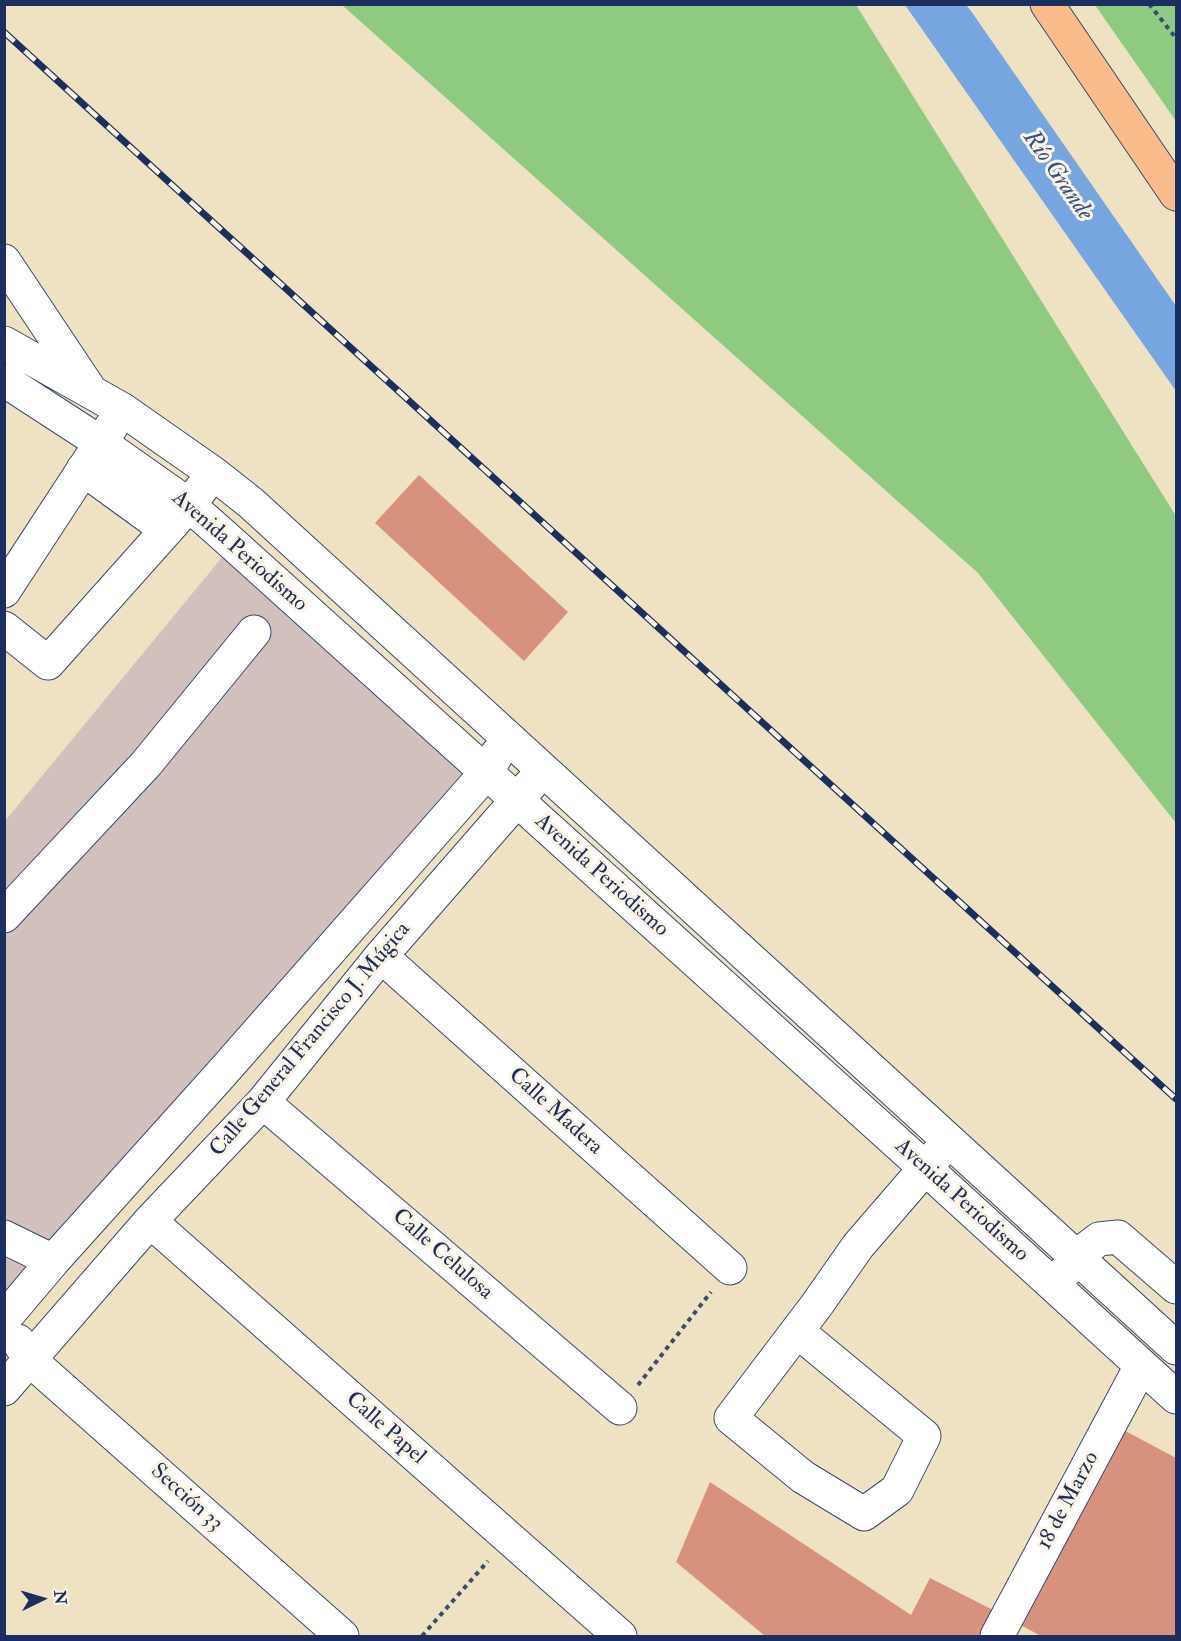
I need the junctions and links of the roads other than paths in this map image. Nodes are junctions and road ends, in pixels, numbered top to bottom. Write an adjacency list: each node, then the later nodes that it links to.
1 (1047, 4): 2 (main road)
2 (1176, 194)
3 (4, 261): 6 (street)
4 (7, 349): 6 (street, Avenida Periodismo)
5 (4, 380): 8 (street, Avenida Periodismo)
6 (93, 393): 7 (street, Avenida Periodismo)
7 (123, 410): 8 (street); 10 (street, Avenida Periodismo)
8 (101, 443): 9 (street); 11 (street, Avenida Periodismo)
9 (83, 469): 12 (street); 13 (street)
10 (213, 473): 11 (street); 16 (street, Avenida Periodismo)
11 (189, 505): 12 (street); 18 (street, Avenida Periodismo)
12 (167, 530): 14 (street)
13 (4, 591)
14 (4, 628)
15 (254, 632): 20 (street)
16 (508, 738): 17 (street, Avenida Periodismo); 18 (street, Calle General Francisco J. Múgica)
17 (544, 770): 19 (street, Calle General Francisco J. Múgica); 23 (street, Avenida Periodismo)
18 (486, 773): 19 (street, Avenida Periodismo); 28 (street, Calle General Francisco J. Múgica)
19 (517, 800): 21 (street, Calle General Francisco J. Múgica); 24 (street, Avenida Periodismo)
20 (4, 916)
21 (381, 956): 22 (street, Calle General Francisco J. Múgica); 29 (street, Calle Madera)
22 (263, 1102): 25 (street, Calle General Francisco J. Múgica); 39 (street, Calle Celulosa)
23 (950, 1140): 24 (street); 27 (street, Avenida Periodismo)
24 (924, 1167): 30 (street, Avenida Periodismo); 33 (street)
25 (150, 1221): 35 (street, Calle General Francisco J. Múgica); 41 (street, Calle Papel)
26 (4, 1237): 28 (street)
27 (1077, 1256): 30 (street); 31 (street); 34 (street, Avenida Periodismo)
28 (53, 1261): 32 (street, Calle General Francisco J. Múgica)
29 (730, 1268)
30 (1054, 1286): 36 (street, Avenida Periodismo)
31 (1176, 1287)
32 (4, 1319): 35 (street, Sección 33)
33 (797, 1331): 33 (street)
34 (1176, 1348)
35 (30, 1360): 37 (street, Calle General Francisco J. Múgica); 40 (street, Sección 33)
36 (1142, 1366): 38 (street, Avenida Periodismo); 42 (street, 18 de Marzo)
37 (4, 1389)
38 (1176, 1397)
39 (620, 1408)
40 (342, 1636)
41 (620, 1636)
42 (997, 1636)

